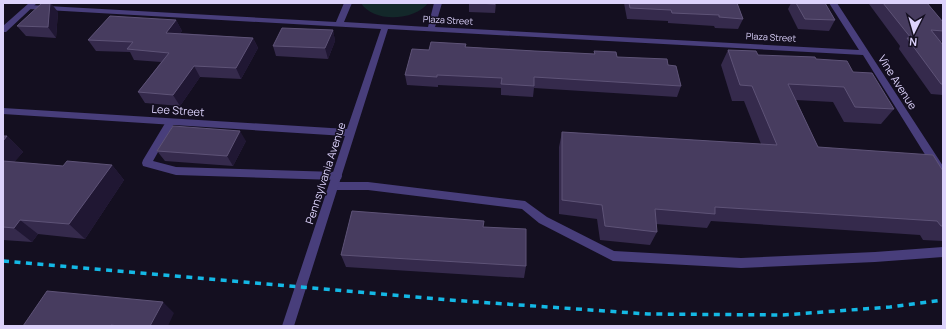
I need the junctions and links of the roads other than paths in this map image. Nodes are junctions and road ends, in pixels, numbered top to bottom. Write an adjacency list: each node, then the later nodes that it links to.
1 (348, 3): 5 (street)
2 (438, 3): 7 (street)
3 (833, 3): 9 (street, Vine Avenue)
4 (31, 5): 5 (street, Plaza Street); 8 (street)
5 (340, 24): 6 (street, Plaza Street)
6 (385, 26): 7 (street, Plaza Street); 12 (street, Pennsylvania Avenue)
7 (431, 29): 9 (street, Plaza Street)
8 (3, 30)
9 (866, 52): 13 (street, Vine Avenue)
10 (3, 111): 11 (street, Lee Street)
11 (170, 122): 12 (street, Lee Street); 14 (street)
12 (351, 133): 14 (street, Pennsylvania Avenue)
13 (943, 174)
14 (335, 181): 15 (street); 16 (street, Pennsylvania Avenue)
15 (943, 252)
16 (288, 326)

